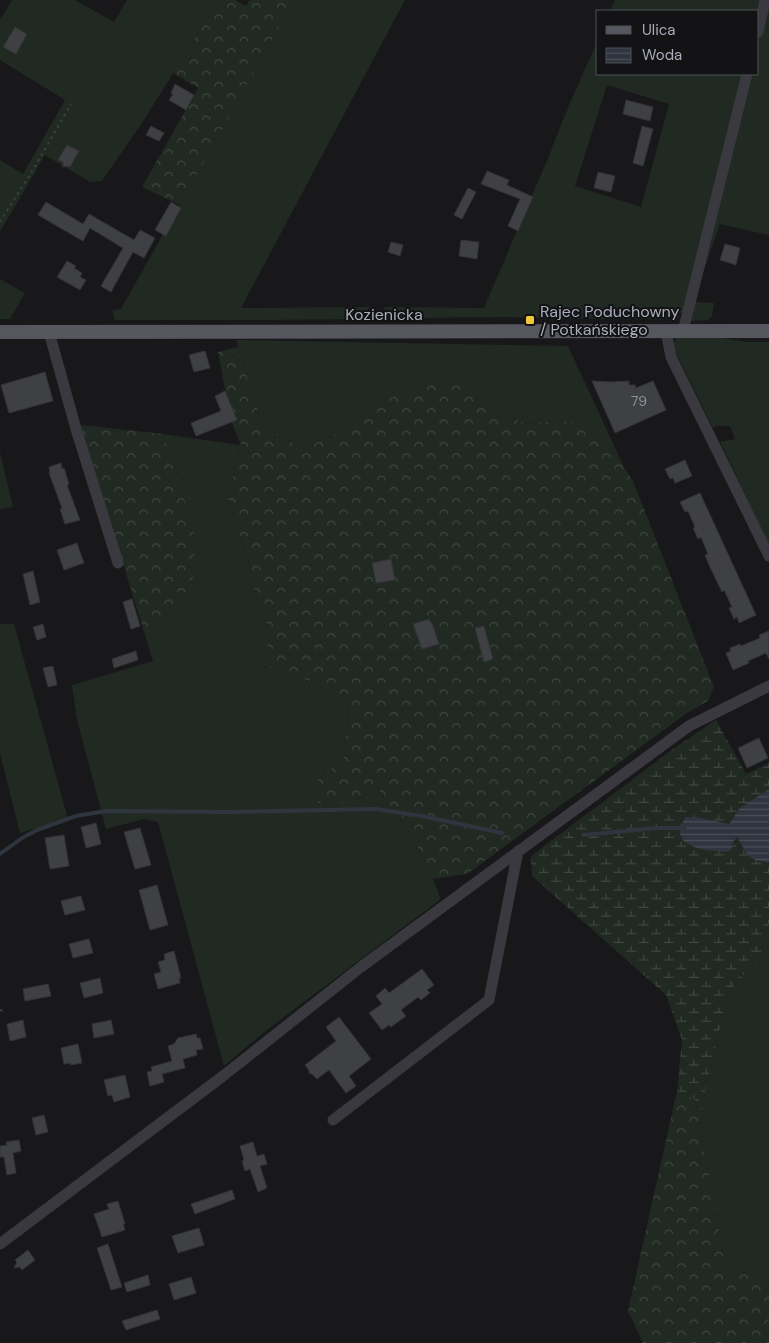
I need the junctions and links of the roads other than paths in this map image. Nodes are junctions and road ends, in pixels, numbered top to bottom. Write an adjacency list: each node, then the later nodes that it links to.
1 (766, 0): 2 (street)
2 (759, 28)
3 (747, 75): 5 (street)
4 (666, 331): 5 (main road, Kozienicka); 8 (main road, Kozienicka); 9 (street)
5 (684, 331): 6 (main road, Kozienicka)
6 (769, 331)
7 (0, 332): 8 (main road, Kozienicka)
8 (49, 332): 10 (street)
9 (769, 556)
10 (118, 563)
11 (769, 686): 12 (street)
12 (518, 851): 13 (street); 14 (street)
13 (333, 1120)
14 (0, 1244)

